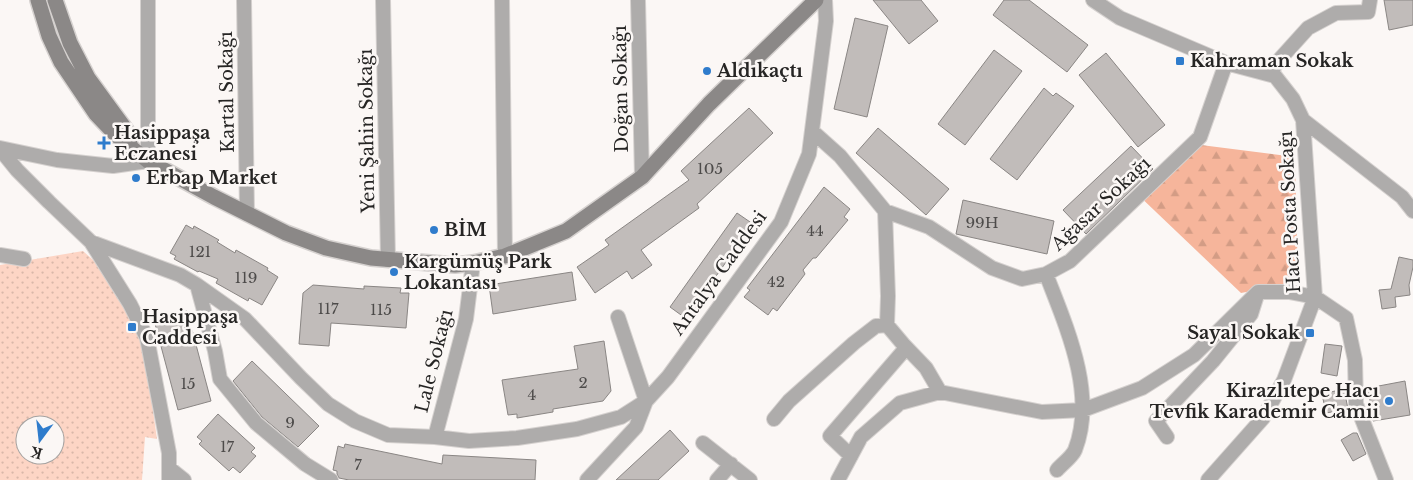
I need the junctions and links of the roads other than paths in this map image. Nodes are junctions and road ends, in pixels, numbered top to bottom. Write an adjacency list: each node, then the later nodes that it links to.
1 (38, 0): 16 (main road)
2 (55, 0): 16 (main road)
3 (148, 0): 18 (street)
4 (244, 0): 22 (street, Kartal Sokağı)
5 (383, 0): 27 (street, Yeni Şahin Sokağı)
6 (502, 0): 25 (street)
7 (638, 0): 19 (street, Doğan Sokağı)
8 (816, 0): 19 (main road)
9 (825, 0): 15 (street, Antalya Caddesi)
10 (1093, 0): 12 (street)
11 (1370, 0): 13 (street)
12 (1226, 63): 13 (street); 29 (street, Ağasar Sokağı)
13 (1269, 74): 14 (street)
14 (1303, 120): 20 (street); 32 (street, Hacı Posta Sokağı)
15 (812, 131): 21 (street); 37 (street, Antalya Caddesi)
16 (131, 147): 18 (main road)
17 (0, 149): 18 (street); 23 (street)
18 (148, 161): 22 (main road)
19 (642, 177): 25 (main road)
20 (1413, 210)
21 (885, 211): 29 (street, Ağasar Sokağı); 34 (street)
22 (247, 214): 27 (main road)
23 (91, 242): 30 (street); 46 (street)
24 (0, 255): 26 (street)
25 (505, 256): 28 (main road)
26 (24, 258)
27 (388, 260): 28 (main road)
28 (473, 263): 40 (street, Lale Sokağı)
29 (1046, 274): 38 (street)
30 (197, 285): 40 (street); 48 (street)
31 (1258, 292): 32 (street); 38 (street); 41 (street)
32 (1315, 297): 53 (street, Hacı Posta Sokağı); 54 (street)
33 (618, 317): 37 (street)
34 (887, 325): 35 (street); 39 (street)
35 (906, 348): 36 (street); 43 (street)
36 (940, 392): 38 (street); 43 (street)
37 (646, 401): 40 (street); 49 (street, Antalya Caddesi)
38 (1083, 410): 45 (street)
39 (774, 419)
40 (435, 437)
41 (1167, 437)
42 (703, 443): 44 (street)
43 (851, 456): 52 (street)
44 (730, 464): 50 (street); 51 (street)
45 (1057, 470)
46 (169, 474): 47 (street)
47 (184, 480)
48 (331, 480)
49 (587, 480)
50 (717, 480)
51 (750, 480)
52 (838, 480)
53 (1208, 480)
54 (1386, 480)

